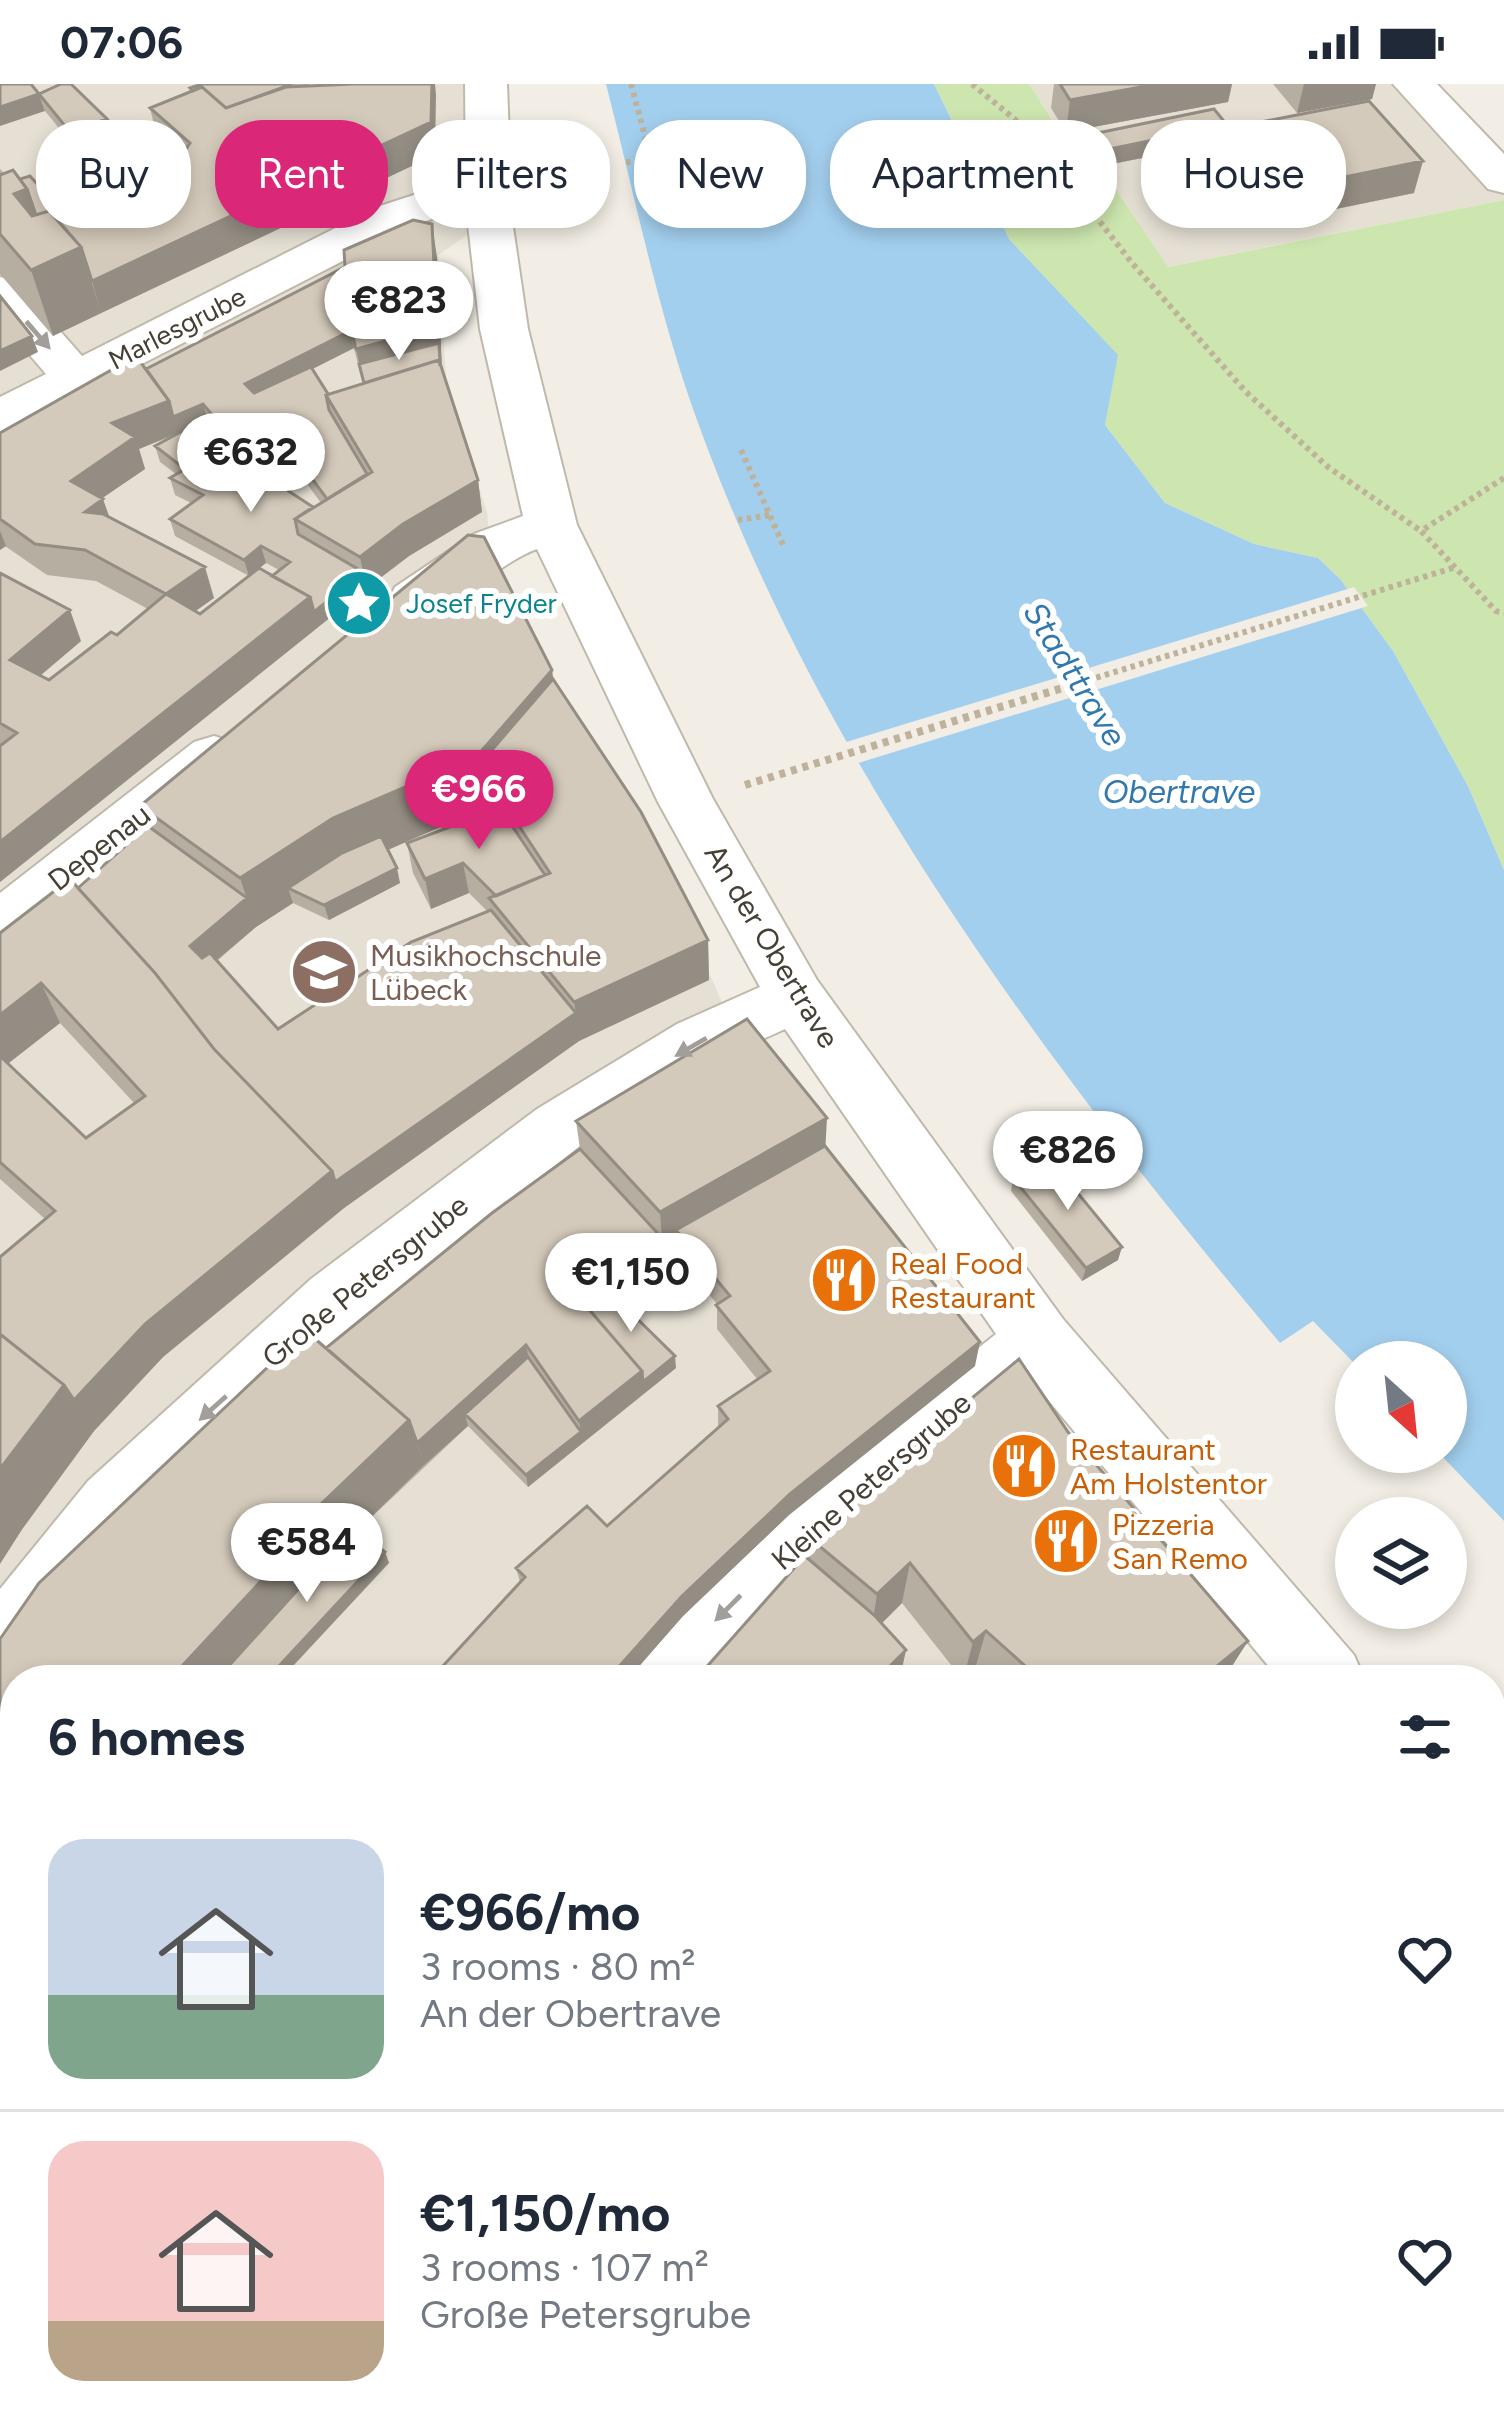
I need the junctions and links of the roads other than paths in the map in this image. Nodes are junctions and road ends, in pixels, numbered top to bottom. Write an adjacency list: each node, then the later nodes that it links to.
1 (486, 84): 3 (street, An der Obertrave)
2 (1414, 84): 4 (street)
3 (487, 120)
4 (1485, 134): 5 (street)
5 (1504, 180)
6 (412, 211): 9 (street, Marlesgrube)
7 (493, 228): 11 (street, An der Obertrave)
8 (0, 291): 9 (street, one-way to 9)
9 (76, 380): 10 (street, Marlesgrube)
10 (0, 417)
11 (551, 524): 12 (street); 15 (street, An der Obertrave)
12 (382, 626)
13 (251, 727): 14 (street, Depenau)
14 (0, 925)
15 (796, 997): 16 (street, An der Obertrave); 17 (street, Große Petersgrube, one-way to 17)
16 (1039, 1340): 18 (street, Kleine Petersgrube, one-way to 18); 19 (street, An der Obertrave)
17 (0, 1646)
18 (672, 1665)
19 (1289, 1665)

